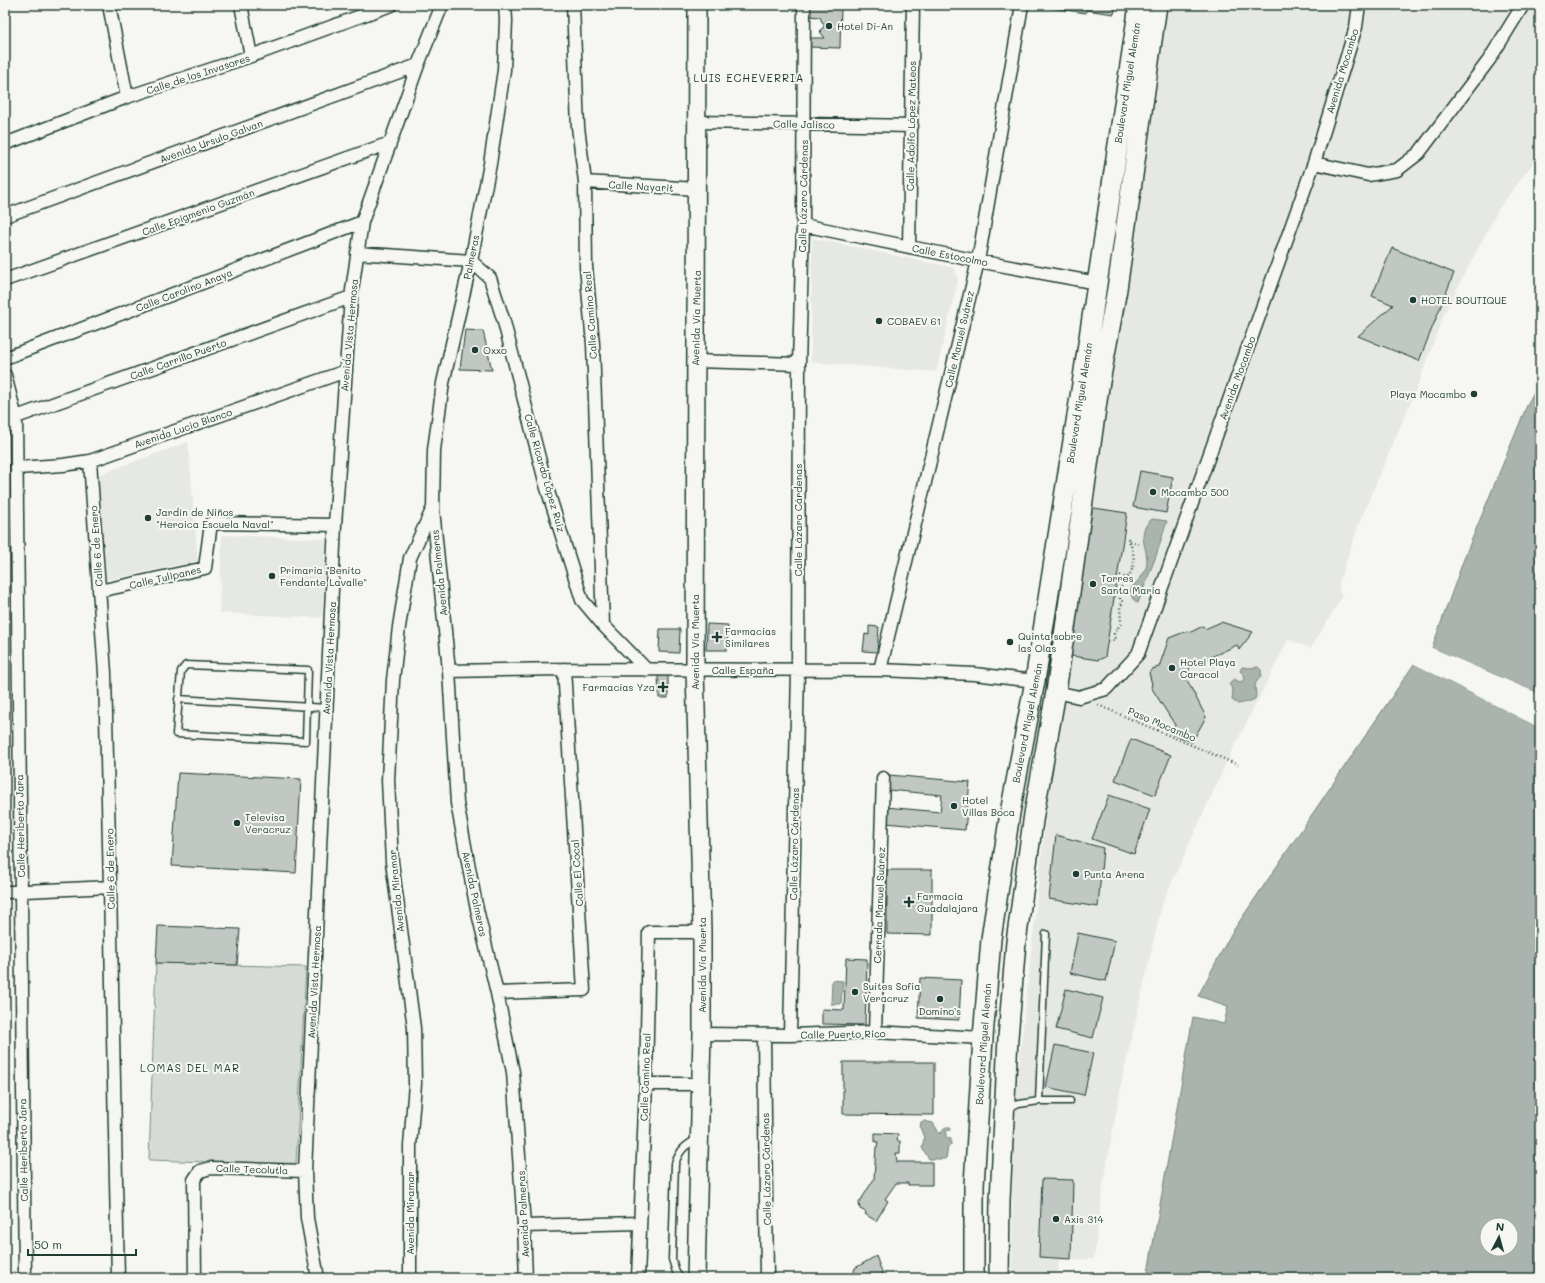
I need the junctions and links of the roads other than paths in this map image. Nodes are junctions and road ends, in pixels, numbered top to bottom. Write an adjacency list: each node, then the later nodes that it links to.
1 (110, 5): 18 (street)
2 (241, 5): 16 (street)
3 (391, 5): 15 (street, Calle de los Invasores)
4 (442, 5): 17 (street, Avenida Vista Hermosa)
5 (505, 5): 32 (street, Palmeras)
6 (573, 5): 25 (street, Calle Camino Real)
7 (697, 5): 19 (street, Avenida Vía Muerta)
8 (804, 5): 20 (street, Calle Lázaro Cárdenas)
9 (913, 5): 21 (street, Calle Adolfo López Mateos)
10 (1022, 5): 33 (street, Calle Manuel Suárez)
11 (1139, 5): 35 (main road, Boulevard Miguel Alemán)
12 (1157, 5): 56 (main road, Boulevard Miguel Alemán)
13 (1359, 5): 24 (street, Avenida Mocambo)
14 (1523, 5): 24 (street)
15 (374, 8): 16 (street, Calle de los Invasores)
16 (251, 56): 18 (street, Calle de los Invasores)
17 (418, 65): 22 (street, Avenida Vista Hermosa); 27 (street, Avenida Ursulo Galvan)
18 (127, 97): 23 (street, Calle de los Invasores)
19 (697, 122): 20 (street, Calle Jalisco); 26 (street, Avenida Vía Muerta)
20 (804, 124): 21 (street, Calle Jalisco); 29 (street, Calle Lázaro Cárdenas)
21 (912, 126): 30 (street, Calle Adolfo López Mateos)
22 (390, 143): 28 (street, Avenida Vista Hermosa); 34 (street, Calle Epigmenio Guzmán)
23 (5, 144)
24 (1314, 163): 56 (street, Avenida Mocambo)
25 (584, 182): 26 (street, Calle Nayarit); 48 (street, Calle Camino Real)
26 (697, 189): 38 (street, Avenida Vía Muerta)
27 (5, 216)
28 (362, 222): 31 (street, Avenida Vista Hermosa); 37 (street, Calle Carolino Anaya)
29 (803, 225): 30 (street, Calle Estocolmo); 39 (street, Calle Lázaro Cárdenas)
30 (909, 247): 33 (street, Calle Estocolmo)
31 (358, 253): 32 (street); 36 (street, Avenida Vista Hermosa)
32 (471, 261): 45 (street, Palmeras); 48 (street, Calle Ricardo López Ruiz)
33 (978, 261): 35 (street, Calle Estocolmo); 54 (street, Calle Manuel Suárez)
34 (5, 280)
35 (1097, 283): 55 (main road, Boulevard Miguel Alemán)
36 (351, 297): 40 (street, Avenida Vista Hermosa); 42 (street, Calle Carrillo Puerto)
37 (5, 358)
38 (695, 361): 39 (street); 52 (street, Avenida Vía Muerta)
39 (799, 364): 53 (street, Calle Lázaro Cárdenas)
40 (346, 371): 43 (street, Avenida Lucio Blanco); 46 (street, Avenida Vista Hermosa)
41 (5, 375): 42 (street, Calle Heriberto Jara)
42 (10, 419): 44 (street, Calle Heriberto Jara)
43 (90, 461): 44 (street, Avenida Lucio Blanco); 47 (street, Calle 6 de Enero)
44 (17, 468): 62 (street, Calle Heriberto Jara)
45 (433, 509): 50 (street, Avenida Palmeras); 85 (street, Avenida Miramar)
46 (336, 525): 47 (street, Calle Tulipanes); 59 (street, Avenida Vista Hermosa)
47 (99, 591): 61 (street, Calle 6 de Enero)
48 (603, 625): 51 (street, Calle Ricardo López Ruiz)
49 (564, 669): 50 (street, Calle España); 51 (street, Calle España); 66 (street, Calle El Cocal)
50 (449, 670): 66 (street, Avenida Palmeras)
51 (647, 670): 52 (street, Calle España)
52 (695, 670): 53 (street, Calle España); 64 (street, Avenida Vía Muerta)
53 (798, 670): 54 (street, Calle España); 70 (street, Calle Lázaro Cárdenas)
54 (880, 670): 55 (street, Calle España)
55 (1035, 681): 71 (main road, Boulevard Miguel Alemán)
56 (1056, 692): 76 (main road, Boulevard Miguel Alemán)
57 (178, 699): 58 (lane); 58 (lane); 58 (lane)
58 (307, 707): 59 (lane)
59 (327, 708): 78 (street, Avenida Vista Hermosa)
60 (883, 778): 67 (street, Cerrada Manuel Suárez)
61 (110, 887): 62 (street); 82 (street, Calle 6 de Enero)
62 (21, 891): 63 (street); 81 (street, Calle Heriberto Jara)
63 (5, 892)
64 (702, 932): 68 (street, Avenida Vía Muerta); 72 (street, Calle Camino Real)
65 (1046, 934): 74 (lane)
66 (497, 992): 80 (street, Avenida Palmeras)
67 (875, 1032): 70 (street, Calle Puerto Rico); 71 (street, Calle Puerto Rico)
68 (702, 1034): 69 (street, Calle Puerto Rico); 73 (street, Avenida Vía Muerta)
69 (764, 1035): 70 (street, Calle Puerto Rico); 90 (street, Calle Lázaro Cárdenas)
70 (790, 1035)
71 (983, 1038): 91 (main road, Boulevard Miguel Alemán)
72 (646, 1084): 73 (street); 79 (street, Calle Camino Real)
73 (701, 1084): 77 (street, Avenida Vía Muerta)
74 (1039, 1101): 75 (lane); 76 (lane)
75 (1070, 1101)
76 (1004, 1106): 92 (main road, Boulevard Miguel Alemán)
77 (700, 1136): 88 (lane); 89 (street, Avenida Vía Muerta)
78 (305, 1171): 83 (street, Calle Tecolutla); 84 (street, Avenida Vista Hermosa)
79 (640, 1223): 80 (street); 87 (street, Calle Camino Real)
80 (524, 1226): 86 (street, Avenida Palmeras)
81 (25, 1278)
82 (118, 1278)
83 (195, 1278)
84 (318, 1278)
85 (410, 1278)
86 (526, 1278)
87 (638, 1278)
88 (680, 1278)
89 (696, 1278)
90 (767, 1278)
91 (974, 1278)
92 (999, 1278)

